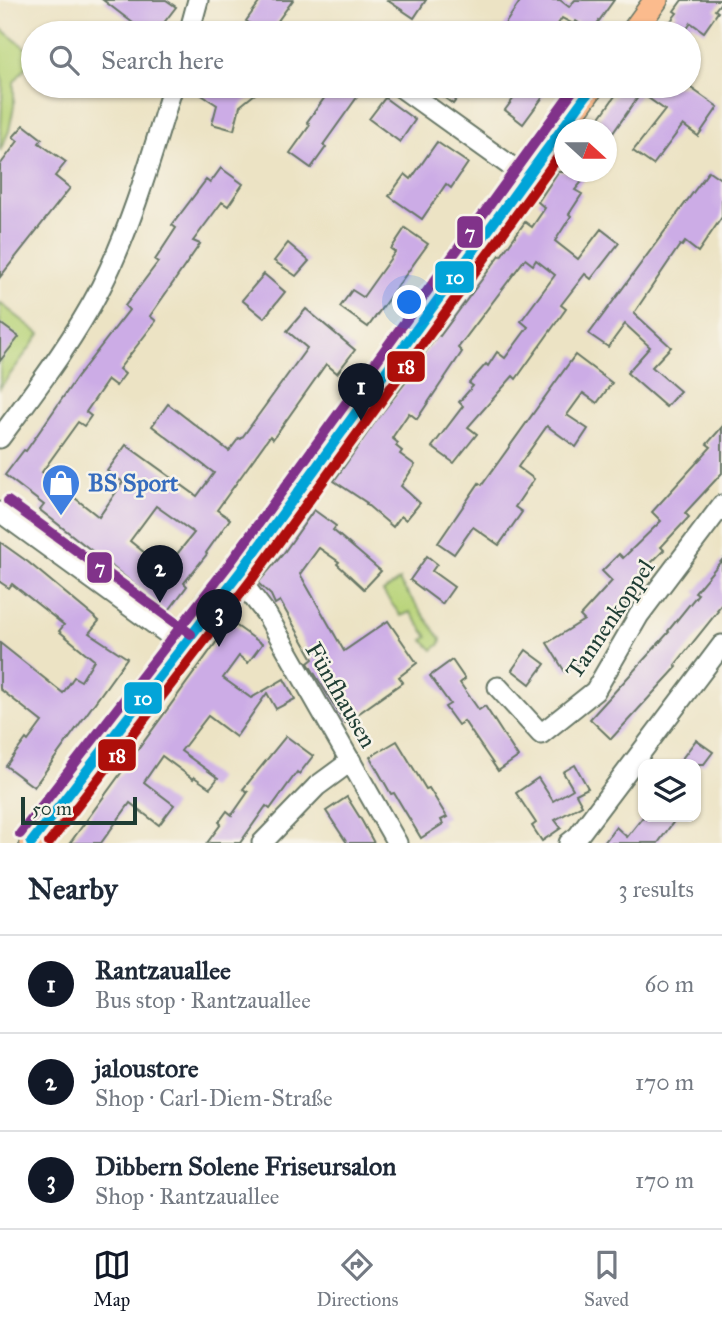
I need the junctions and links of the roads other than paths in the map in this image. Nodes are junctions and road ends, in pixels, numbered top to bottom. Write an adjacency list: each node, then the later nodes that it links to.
1 (198, 0): 3 (street)
2 (656, 0): 4 (main road)
3 (192, 21)
4 (641, 21)
5 (169, 98): 9 (street)
6 (416, 98): 8 (street)
7 (584, 98): 8 (main road)
8 (526, 177): 12 (main road)
9 (0, 438)
10 (722, 505): 15 (street, Tannenkoppel)
11 (0, 512): 13 (street)
12 (236, 576): 13 (main road); 16 (street, Fünfhausen)
13 (183, 645): 17 (main road)
14 (722, 645): 20 (street)
15 (498, 687)
16 (351, 761): 18 (street); 19 (street, Fünfhausen)
17 (32, 843)
18 (262, 843)
19 (397, 843)
20 (569, 843)

